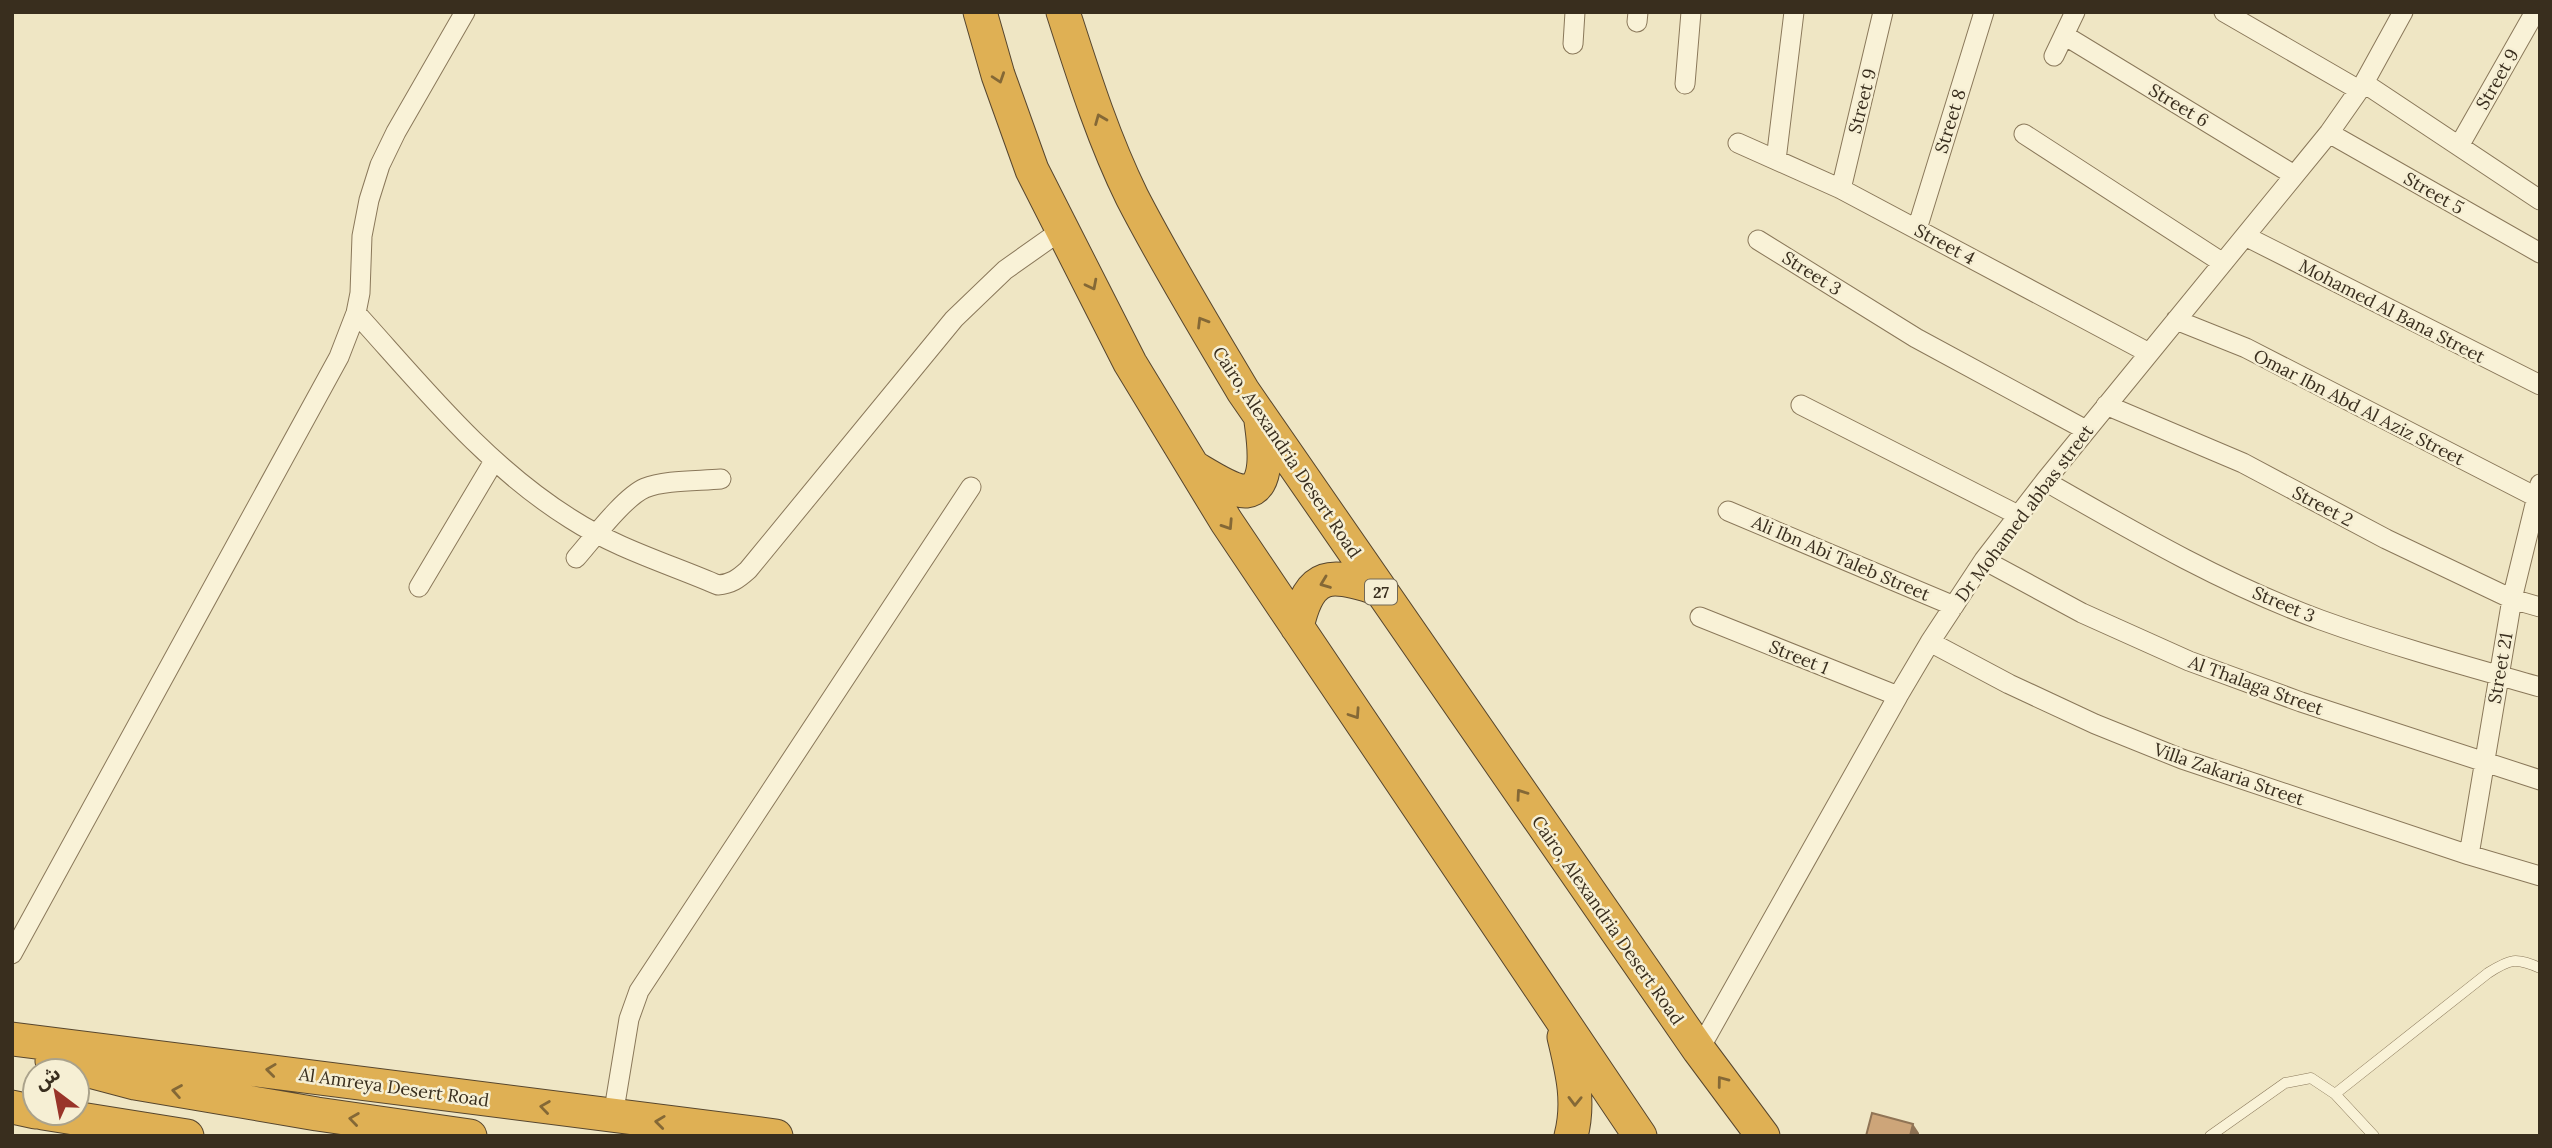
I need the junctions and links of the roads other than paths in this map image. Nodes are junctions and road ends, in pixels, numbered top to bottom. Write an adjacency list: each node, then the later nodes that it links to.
1 (465, 12): 32 (street)
2 (980, 12): 26 (highway, one-way to 26)
3 (1063, 12): 38 (highway, Cairo, Alexandria Desert Road / 27, one-way to 3)
4 (1575, 12): 14 (street)
5 (1691, 12): 16 (street)
6 (1794, 12): 22 (street)
7 (1883, 12): 24 (street, Street 9)
8 (1984, 12): 27 (street, Street 8)
9 (2075, 12): 13 (street)
10 (2224, 12): 17 (street)
11 (2403, 12): 17 (street, Dr Mohamed abbas street)
12 (2535, 12): 21 (street, Street 9)
13 (2064, 35): 15 (street); 23 (street, Street 6)
14 (1573, 44)
15 (2054, 56)
16 (1685, 84)
17 (2361, 87): 18 (street, Dr Mohamed abbas street); 21 (street)
18 (2329, 133): 23 (street, Dr Mohamed abbas street); 30 (street, Street 5)
19 (2024, 134): 31 (street)
20 (1738, 143): 22 (street, Street 4)
21 (2459, 146): 25 (street)
22 (1776, 160): 24 (street, Street 4)
23 (2294, 175): 28 (street, Dr Mohamed abbas street)
24 (1841, 189): 27 (street, Street 4)
25 (2540, 200)
26 (1063, 229): 41 (highway, one-way to 41); 48 (street)
27 (1917, 229): 34 (street, Street 4)
28 (2245, 236): 31 (street, Dr Mohamed abbas street); 35 (street, Mohamed Al Bana Street)
29 (1758, 240): 39 (street, Street 3)
30 (2540, 253)
31 (2223, 263): 33 (street, Dr Mohamed abbas street)
32 (356, 313): 40 (street); 66 (street)
33 (2176, 320): 34 (street, Dr Mohamed abbas street); 45 (street, Omar Ibn Abd Al Aziz Street)
34 (2149, 353): 37 (street, Dr Mohamed abbas street)
35 (2540, 385)
36 (1801, 405): 47 (street)
37 (2106, 405): 39 (street, Dr Mohamed abbas street); 53 (street, Street 2)
38 (1261, 419): 41 (highway, 27); 52 (highway, Cairo, Alexandria Desert Road / 27)
39 (2086, 430): 43 (street, Dr Mohamed abbas street)
40 (494, 461): 48 (street); 51 (street)
41 (1195, 468): 57 (highway, one-way to 57)
42 (720, 479): 48 (street)
43 (2045, 481): 47 (street, Dr Mohamed abbas street); 59 (street, Street 3)
44 (971, 487): 73 (street)
45 (2538, 494): 53 (street, Street 21)
46 (1728, 511): 54 (street, Ali Ibn Abi Taleb Street)
47 (2018, 516): 50 (street, Dr Mohamed abbas street)
48 (598, 534): 49 (street)
49 (576, 558)
50 (1984, 560): 54 (street, Dr Mohamed abbas street); 62 (street, Al Thalaga Street)
51 (419, 587)
52 (1379, 589): 57 (highway, 27, one-way to 57); 71 (highway, Cairo, Alexandria Desert Road / 27, one-way to 52)
53 (2512, 598): 55 (street, Street 2); 59 (street, Street 21)
54 (1954, 606): 58 (street, Dr Mohamed abbas street)
55 (2540, 607)
56 (1700, 617): 61 (street, Street 1)
57 (1297, 626): 68 (highway, one-way to 68)
58 (1930, 642): 61 (street, Dr Mohamed abbas street); 64 (street, Villa Zakaria Street)
59 (2499, 676): 60 (street, Street 3); 62 (street, Street 21)
60 (2540, 687)
61 (1898, 696): 71 (street, Dr Mohamed abbas street)
62 (2484, 763): 63 (street, Al Thalaga Street); 64 (street, Street 21)
63 (2540, 780)
64 (2469, 855): 65 (street, Villa Zakaria Street)
65 (2540, 876)
66 (12, 954)
67 (2540, 968): 72 (lane)
68 (1560, 1018): 78 (highway, one-way to 78); 79 (highway)
69 (12, 1039): 73 (highway, Al Amreya Desert Road, one-way to 69)
70 (12, 1047): 76 (highway, one-way to 70)
71 (1699, 1050): 80 (highway, Cairo, Alexandria Desert Road / 27, one-way to 71)
72 (2335, 1094): 81 (lane); 82 (lane)
73 (613, 1116): 77 (highway, Al Amreya Desert Road, one-way to 73)
74 (91, 1121): 75 (highway)
75 (187, 1136)
76 (470, 1136)
77 (776, 1136)
78 (1571, 1136)
79 (1640, 1136)
80 (1763, 1136)
81 (2210, 1136)
82 (2374, 1136)

